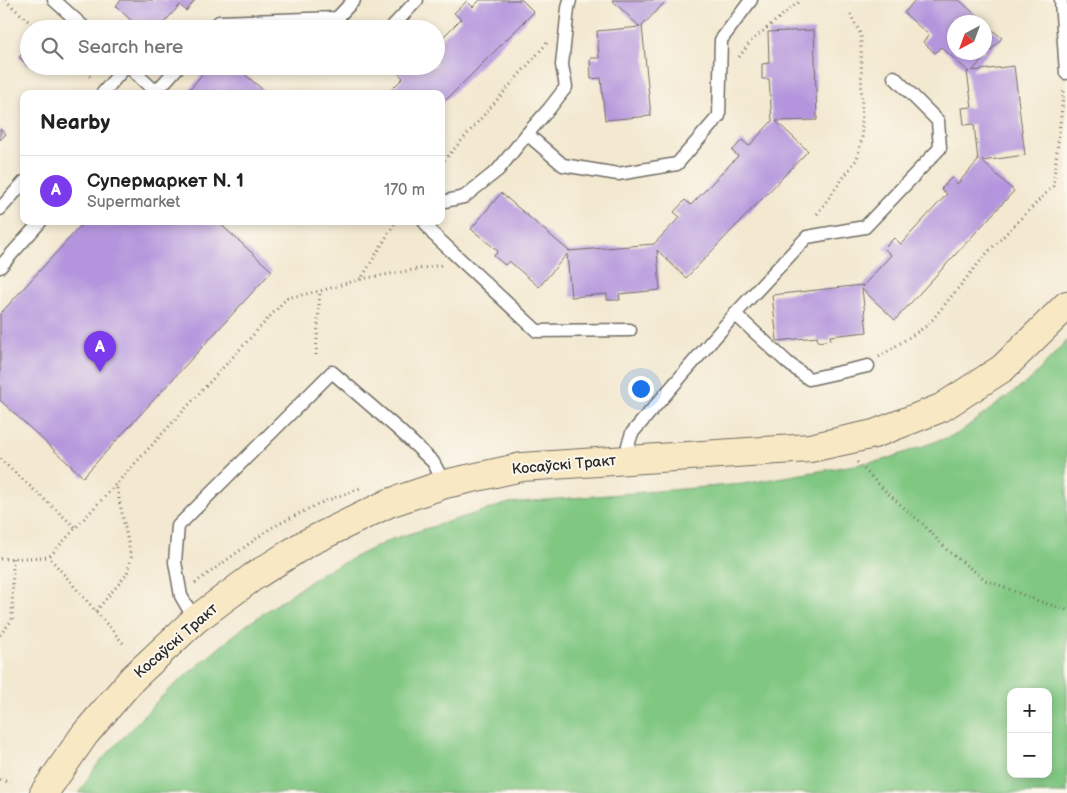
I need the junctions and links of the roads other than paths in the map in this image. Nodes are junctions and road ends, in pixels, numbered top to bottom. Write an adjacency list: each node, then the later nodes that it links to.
1 (54, 0): 8 (lane)
2 (354, 0): 7 (lane)
3 (418, 0): 10 (lane)
4 (751, 0): 19 (lane)
5 (1060, 0): 11 (lane)
6 (569, 4): 19 (lane)
7 (337, 18): 9 (lane)
8 (76, 20)
9 (278, 20)
10 (399, 20)
11 (1066, 73)
12 (119, 75): 16 (lane)
13 (137, 75): 17 (lane)
14 (171, 75): 18 (lane)
15 (894, 78): 27 (lane)
16 (106, 90)
17 (153, 90)
18 (159, 90)
19 (526, 134): 21 (lane)
20 (20, 186): 22 (lane)
21 (445, 201)
22 (0, 209)
23 (37, 225): 25 (lane)
24 (427, 225): 28 (lane)
25 (0, 267)
26 (1067, 305): 30 (main road, Косаўскі Тракт)
27 (735, 314): 29 (lane); 30 (lane)
28 (630, 330)
29 (868, 366)
30 (632, 459): 31 (main road, Косаўскі Тракт)
31 (445, 484): 32 (main road, Косаўскі Тракт); 32 (lane)
32 (195, 620): 33 (main road, Косаўскі Тракт)
33 (44, 793)

